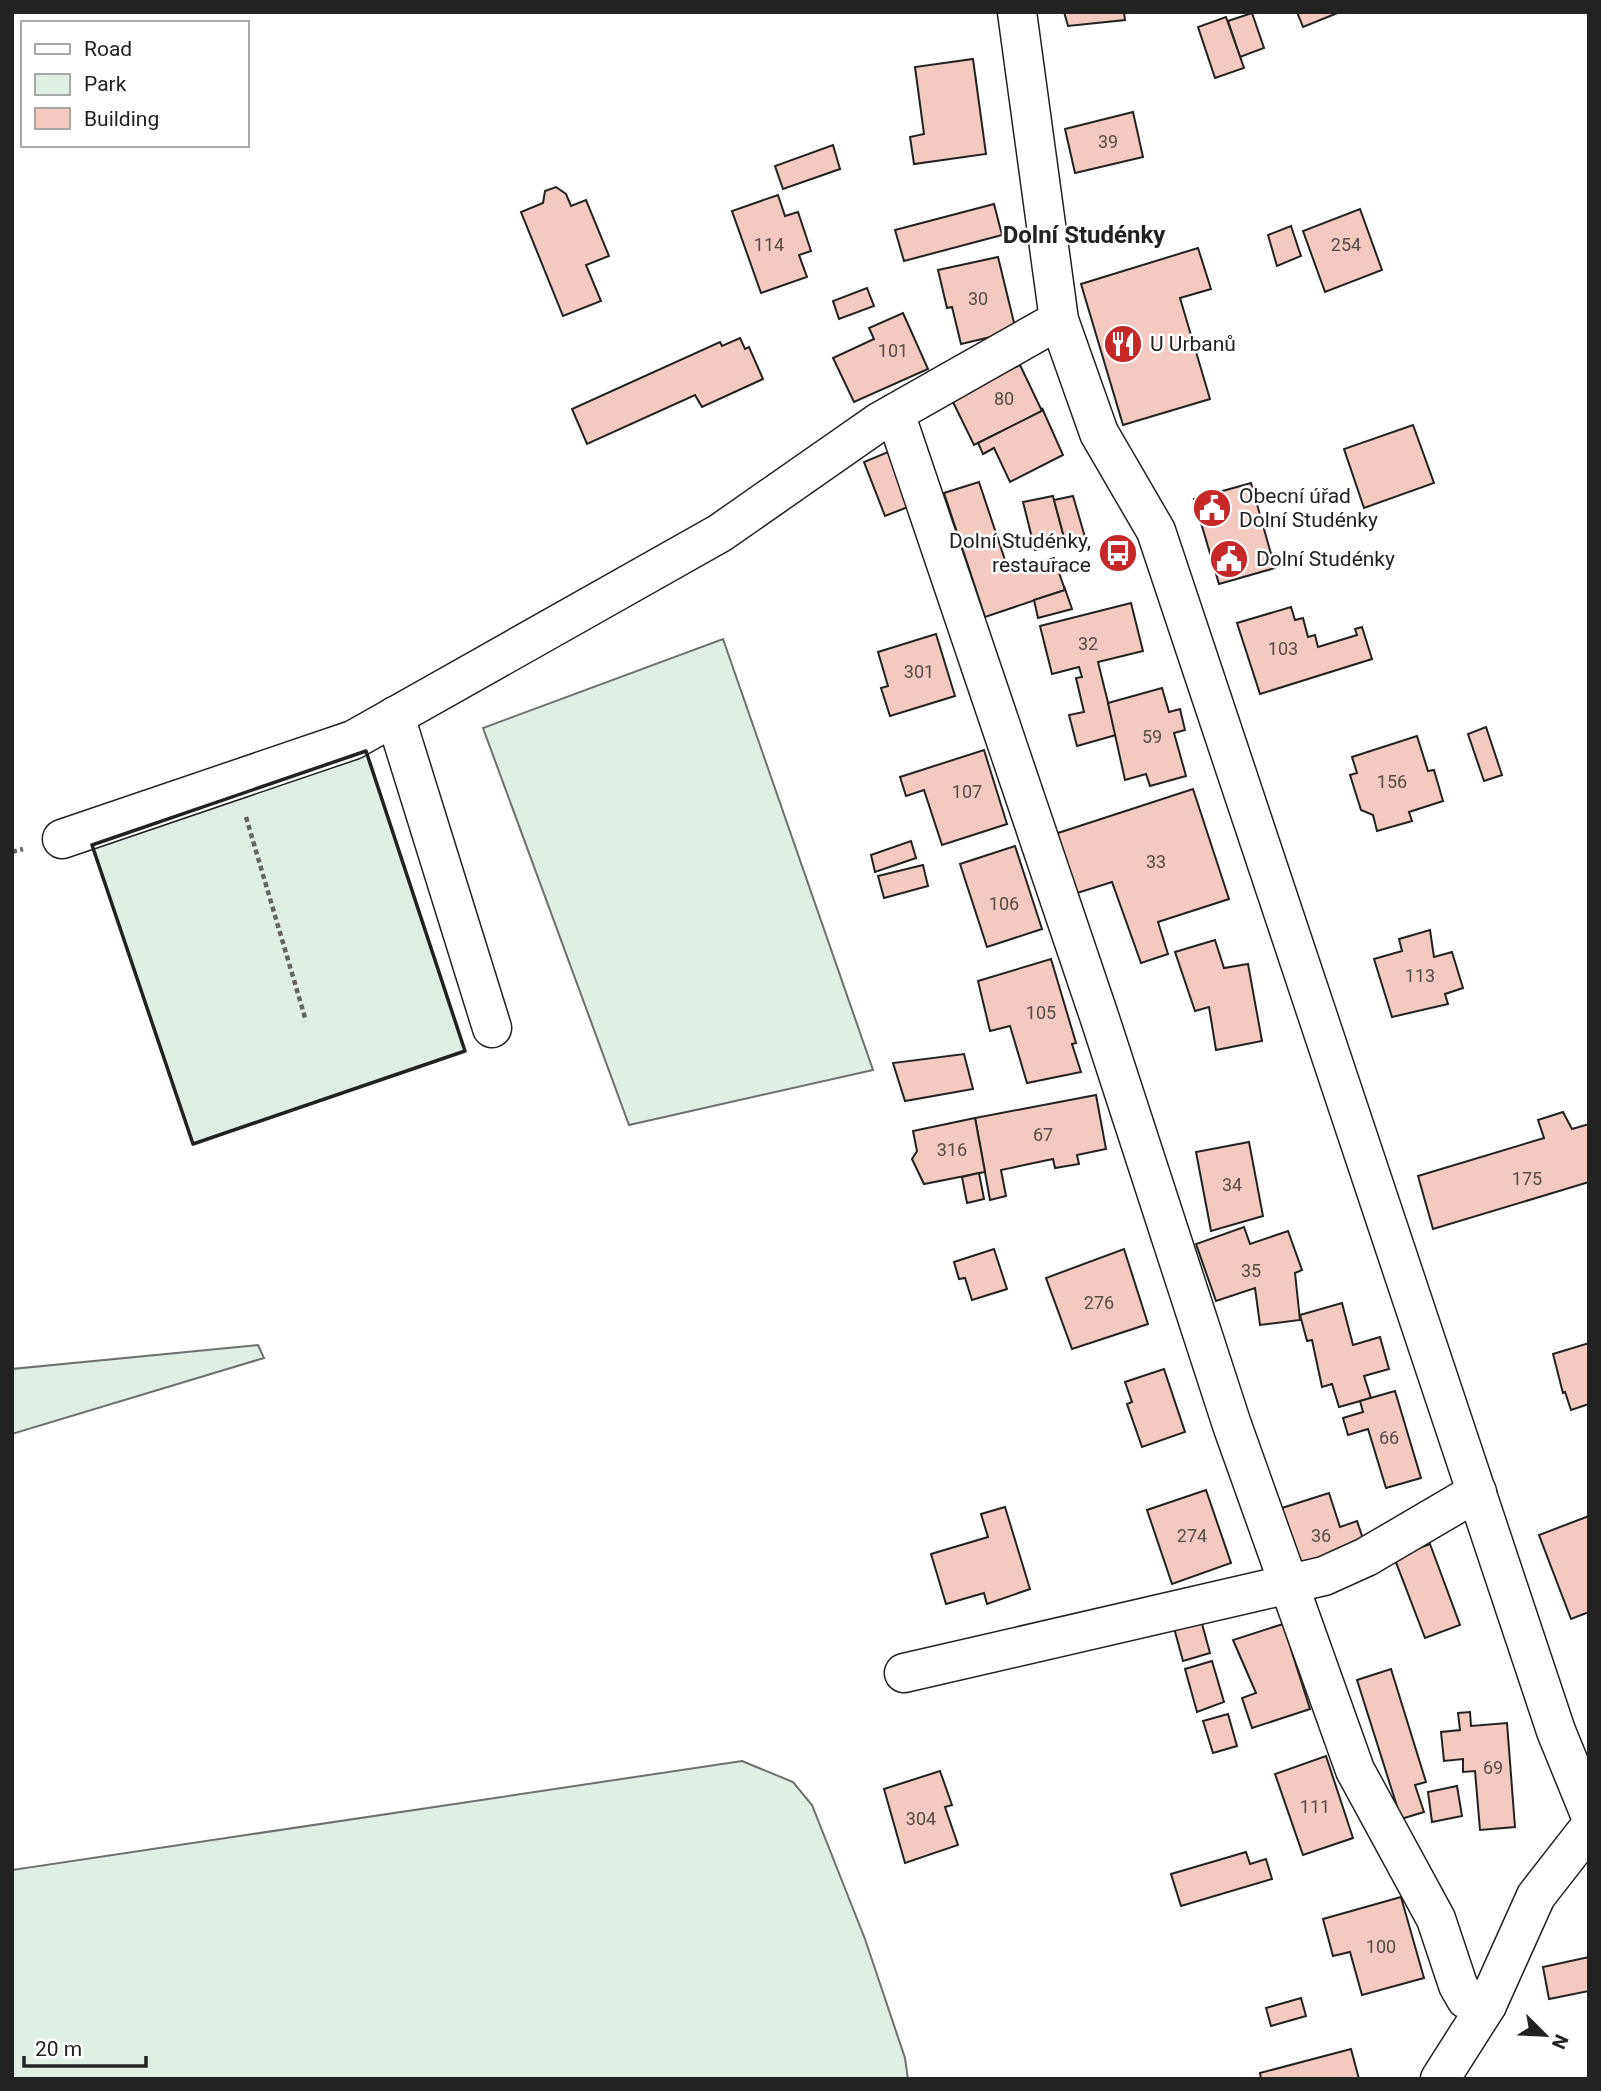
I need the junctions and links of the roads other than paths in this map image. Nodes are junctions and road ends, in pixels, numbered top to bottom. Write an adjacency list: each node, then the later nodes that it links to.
1 (1017, 12): 2 (street)
2 (1059, 320): 3 (street); 7 (street)
3 (895, 413): 4 (street); 8 (street)
4 (395, 716): 5 (street); 6 (street)
5 (62, 839)
6 (492, 1028)
7 (1476, 1492): 8 (street); 10 (street)
8 (1291, 1585): 9 (street); 12 (street)
9 (904, 1673)
10 (1589, 1812)
11 (1589, 1828): 12 (street)
12 (1487, 2005): 13 (street)
13 (1440, 2079)

